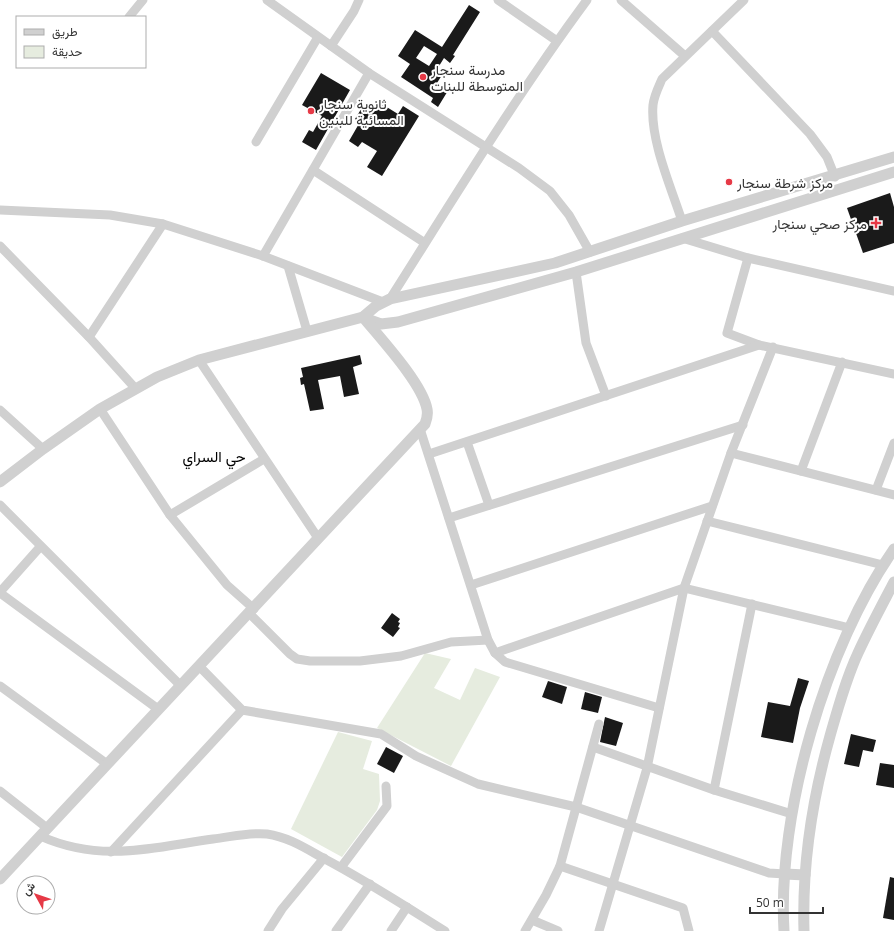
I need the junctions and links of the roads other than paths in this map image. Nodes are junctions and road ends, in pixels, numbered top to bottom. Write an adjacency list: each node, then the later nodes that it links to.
1 (143, 0): 8 (street)
2 (267, 0): 10 (street)
3 (359, 0): 12 (street)
4 (498, 0): 11 (street)
5 (587, 0): 11 (street)
6 (621, 0): 13 (street)
7 (744, 0): 9 (street)
8 (130, 16)
9 (712, 31): 13 (street); 20 (street)
10 (318, 37): 12 (street); 15 (street)
11 (557, 41): 16 (street)
12 (331, 46): 14 (street)
13 (685, 56): 22 (street)
14 (369, 73): 16 (street); 18 (street)
15 (256, 142)
16 (486, 147): 25 (street); 27 (street)
17 (894, 157): 20 (street)
18 (313, 170): 25 (street); 28 (street)
19 (894, 172): 24 (street)
20 (835, 176): 22 (street)
21 (0, 210): 23 (street)
22 (682, 222): 27 (street)
23 (163, 224): 28 (street); 37 (street)
24 (682, 238): 29 (street); 31 (street)
25 (425, 243): 33 (street)
26 (0, 246): 37 (street)
27 (590, 252): 33 (street)
28 (262, 256): 30 (street)
29 (748, 258): 32 (street); 38 (street)
30 (288, 266): 33 (street); 36 (street)
31 (576, 272): 35 (street); 44 (street)
32 (894, 291)
33 (386, 300): 34 (street); 35 (street)
34 (363, 317): 35 (street); 36 (street); 48 (street)
35 (390, 324)
36 (307, 331): 40 (street)
37 (89, 337): 43 (street)
38 (759, 345): 39 (street); 44 (street)
39 (773, 347): 41 (street); 47 (street)
40 (199, 360): 43 (street); 54 (street)
41 (842, 362): 42 (street); 55 (street)
42 (894, 374)
43 (135, 388): 45 (street)
44 (606, 396): 49 (street)
45 (100, 409): 51 (street); 62 (street)
46 (0, 410): 51 (street)
47 (743, 425): 52 (street); 60 (street)
48 (420, 429): 53 (street); 65 (street)
49 (467, 442): 53 (street); 60 (street)
50 (894, 443): 57 (street)
51 (43, 448): 56 (street)
52 (732, 453): 55 (street); 61 (street)
53 (429, 454): 63 (street)
54 (264, 459): 62 (street); 65 (street)
55 (801, 471): 57 (street)
56 (0, 482)
57 (876, 490): 58 (street)
58 (894, 495)
59 (0, 505): 66 (street)
60 (489, 505): 63 (street)
61 (712, 506): 64 (street); 70 (street)
62 (170, 515): 74 (street)
63 (449, 518): 70 (street)
64 (706, 521): 68 (street); 71 (street)
65 (318, 538): 74 (street)
66 (40, 547): 72 (street); 79 (street)
67 (894, 549): 68 (street)
68 (883, 565): 75 (street)
69 (894, 582): 100 (street)
70 (471, 585): 76 (street)
71 (684, 588): 73 (street); 77 (street); 81 (street)
72 (0, 593): 82 (street)
73 (752, 604): 75 (street); 89 (street)
74 (252, 611): 76 (street); 78 (street)
75 (850, 628): 92 (street)
76 (488, 640): 77 (street)
77 (495, 653): 81 (street)
78 (199, 666): 79 (street); 83 (street)
79 (180, 685): 82 (street)
80 (0, 686): 86 (street)
81 (659, 708): 87 (street)
82 (158, 709): 86 (street)
83 (242, 710): 91 (street); 95 (street)
84 (599, 724): 85 (street)
85 (593, 747): 87 (street); 91 (street)
86 (107, 764): 94 (street)
87 (647, 768): 89 (street); 93 (street)
88 (386, 786): 97 (street)
89 (714, 790): 92 (street)
90 (0, 791): 94 (street)
91 (576, 807): 93 (street); 98 (street)
92 (792, 814): 99 (street)
93 (631, 825): 99 (street); 103 (street)
94 (44, 832): 95 (street); 101 (street)
95 (111, 852): 96 (street)
96 (324, 858): 97 (street); 106 (street)
97 (342, 866): 102 (street)
98 (560, 866): 103 (street); 105 (street)
99 (785, 874): 100 (street); 114 (street)
100 (805, 875): 115 (street)
101 (0, 879)
102 (370, 884): 104 (street); 107 (street)
103 (614, 885): 112 (street); 113 (street)
104 (407, 907): 108 (street); 109 (street)
105 (532, 920): 110 (street); 111 (street)
106 (268, 931)
107 (336, 931)
108 (391, 931)
109 (446, 931)
110 (525, 931)
111 (558, 931)
112 (599, 931)
113 (689, 931)
114 (784, 931)
115 (804, 931)

